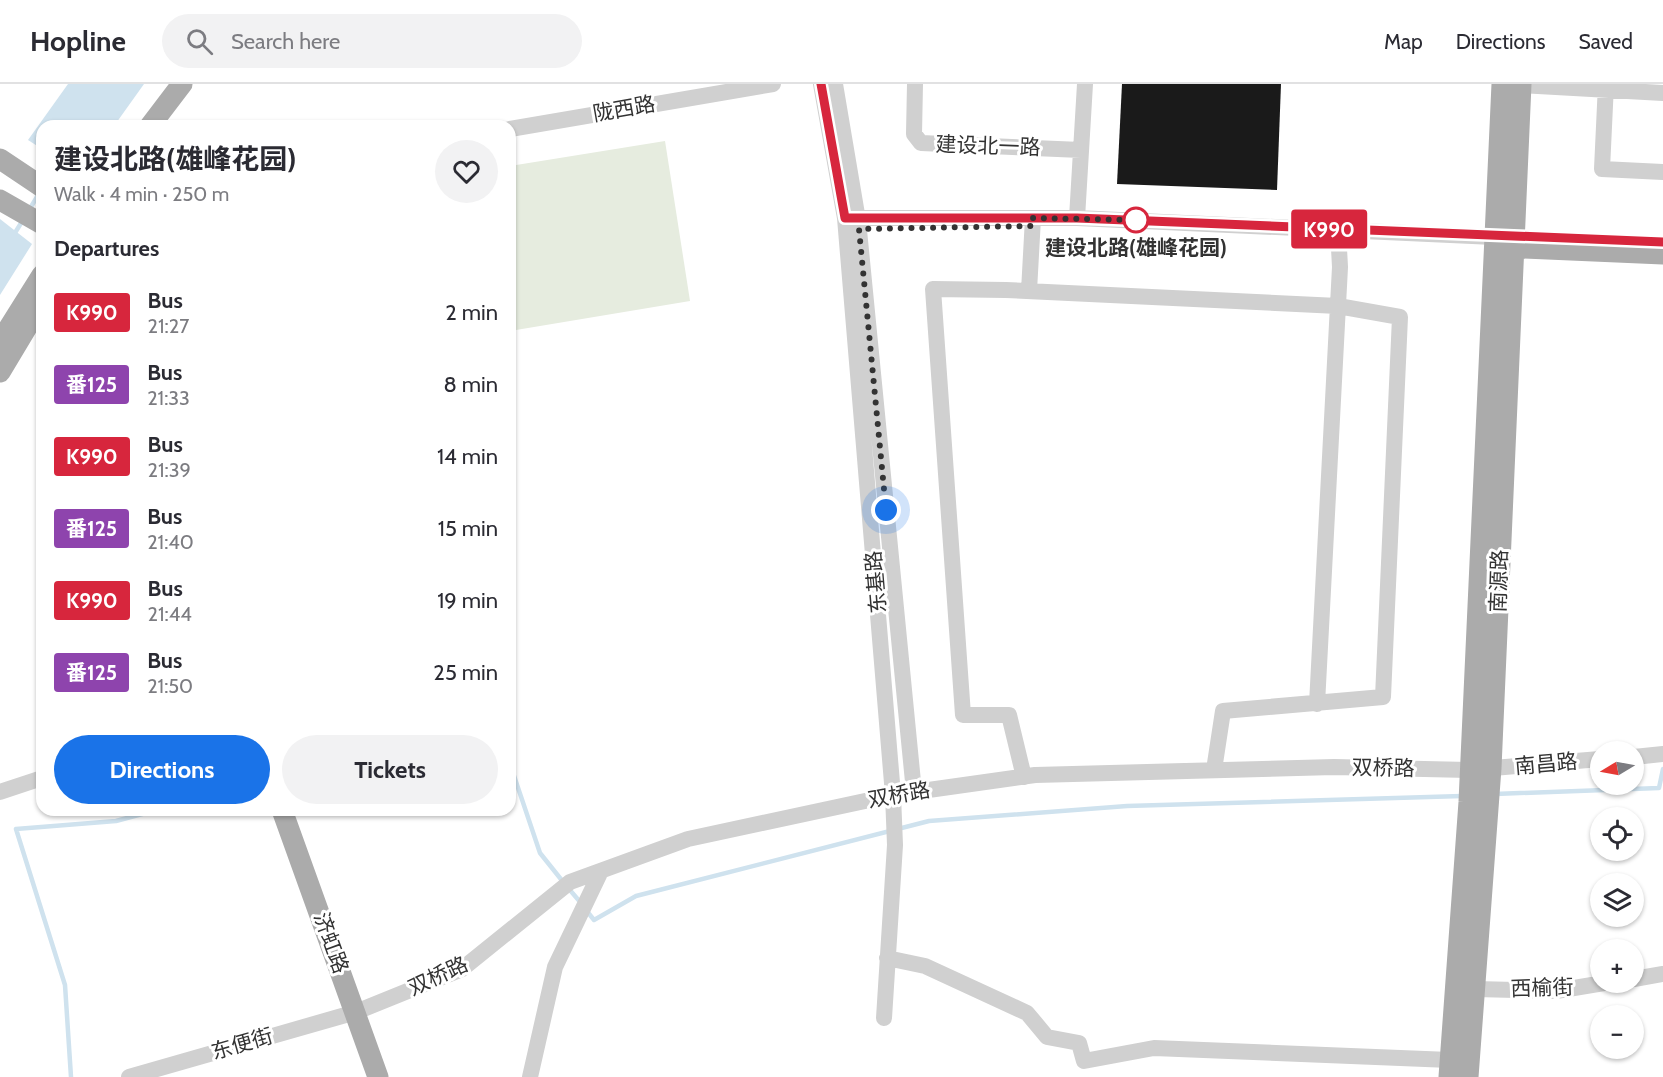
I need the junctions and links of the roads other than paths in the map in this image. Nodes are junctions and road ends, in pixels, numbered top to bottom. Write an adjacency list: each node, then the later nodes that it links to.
1 (170, 84): 11 (main road)
2 (182, 84): 12 (main road)
3 (773, 84): 13 (street, 陇西路)
4 (821, 84): 22 (street, 东基路)
5 (835, 84): 22 (street, 东基路)
6 (915, 84): 14 (street, 建设北一路)
7 (1085, 84): 14 (street)
8 (1515, 84): 9 (street); 24 (main road, 南源路)
9 (1606, 87): 10 (street); 16 (street)
10 (1663, 93)
11 (143, 120)
12 (155, 120)
13 (516, 128)
14 (1081, 150): 19 (street)
15 (0, 159): 17 (main road)
16 (1663, 172)
17 (36, 183)
18 (0, 200): 20 (main road)
19 (1077, 218): 21 (street); 23 (street)
20 (36, 221)
21 (1033, 222): 22 (street); 23 (street); 28 (street)
22 (852, 224): 43 (street, 东基路); 44 (street, 东基路)
23 (1338, 235): 24 (street); 29 (street)
24 (1503, 242): 25 (main road); 26 (main road); 37 (main road, 南源路); 39 (main road, 南源路)
25 (1663, 242)
26 (1663, 254)
27 (36, 285): 31 (main road)
28 (1029, 291): 29 (street); 40 (street)
29 (1338, 306): 33 (street); 33 (street)
30 (36, 312): 32 (main road)
31 (0, 342)
32 (0, 372)
33 (1317, 704): 38 (street)
34 (1663, 754): 35 (street)
35 (1644, 756)
36 (1590, 760): 37 (street, 南昌路)
37 (1491, 768): 39 (street, 双桥路); 51 (main road, 南源路)
38 (1214, 770): 39 (street, 双桥路); 40 (street, 双桥路)
39 (1469, 770): 55 (main road, 南源路)
40 (1024, 777): 43 (street, 双桥路)
41 (36, 780): 42 (street)
42 (0, 792)
43 (914, 792): 44 (street, 双桥路)
44 (893, 795): 46 (street, 双桥路); 47 (street, 东基路)
45 (284, 816): 52 (main road, 济虹路)
46 (601, 871): 52 (street, 双桥路); 58 (street)
47 (887, 958): 53 (street, 东基路); 54 (street)
48 (1663, 974): 49 (street)
49 (1644, 977)
50 (1590, 985): 51 (street, 西榆街)
51 (1475, 989): 59 (main road, 南源路)
52 (356, 1012): 56 (street, 东便街); 57 (main road, 济虹路)
53 (884, 1018)
54 (1083, 1069): 55 (street)
55 (1449, 1069)
56 (129, 1077)
57 (378, 1077)
58 (530, 1077)
59 (1468, 1077)

